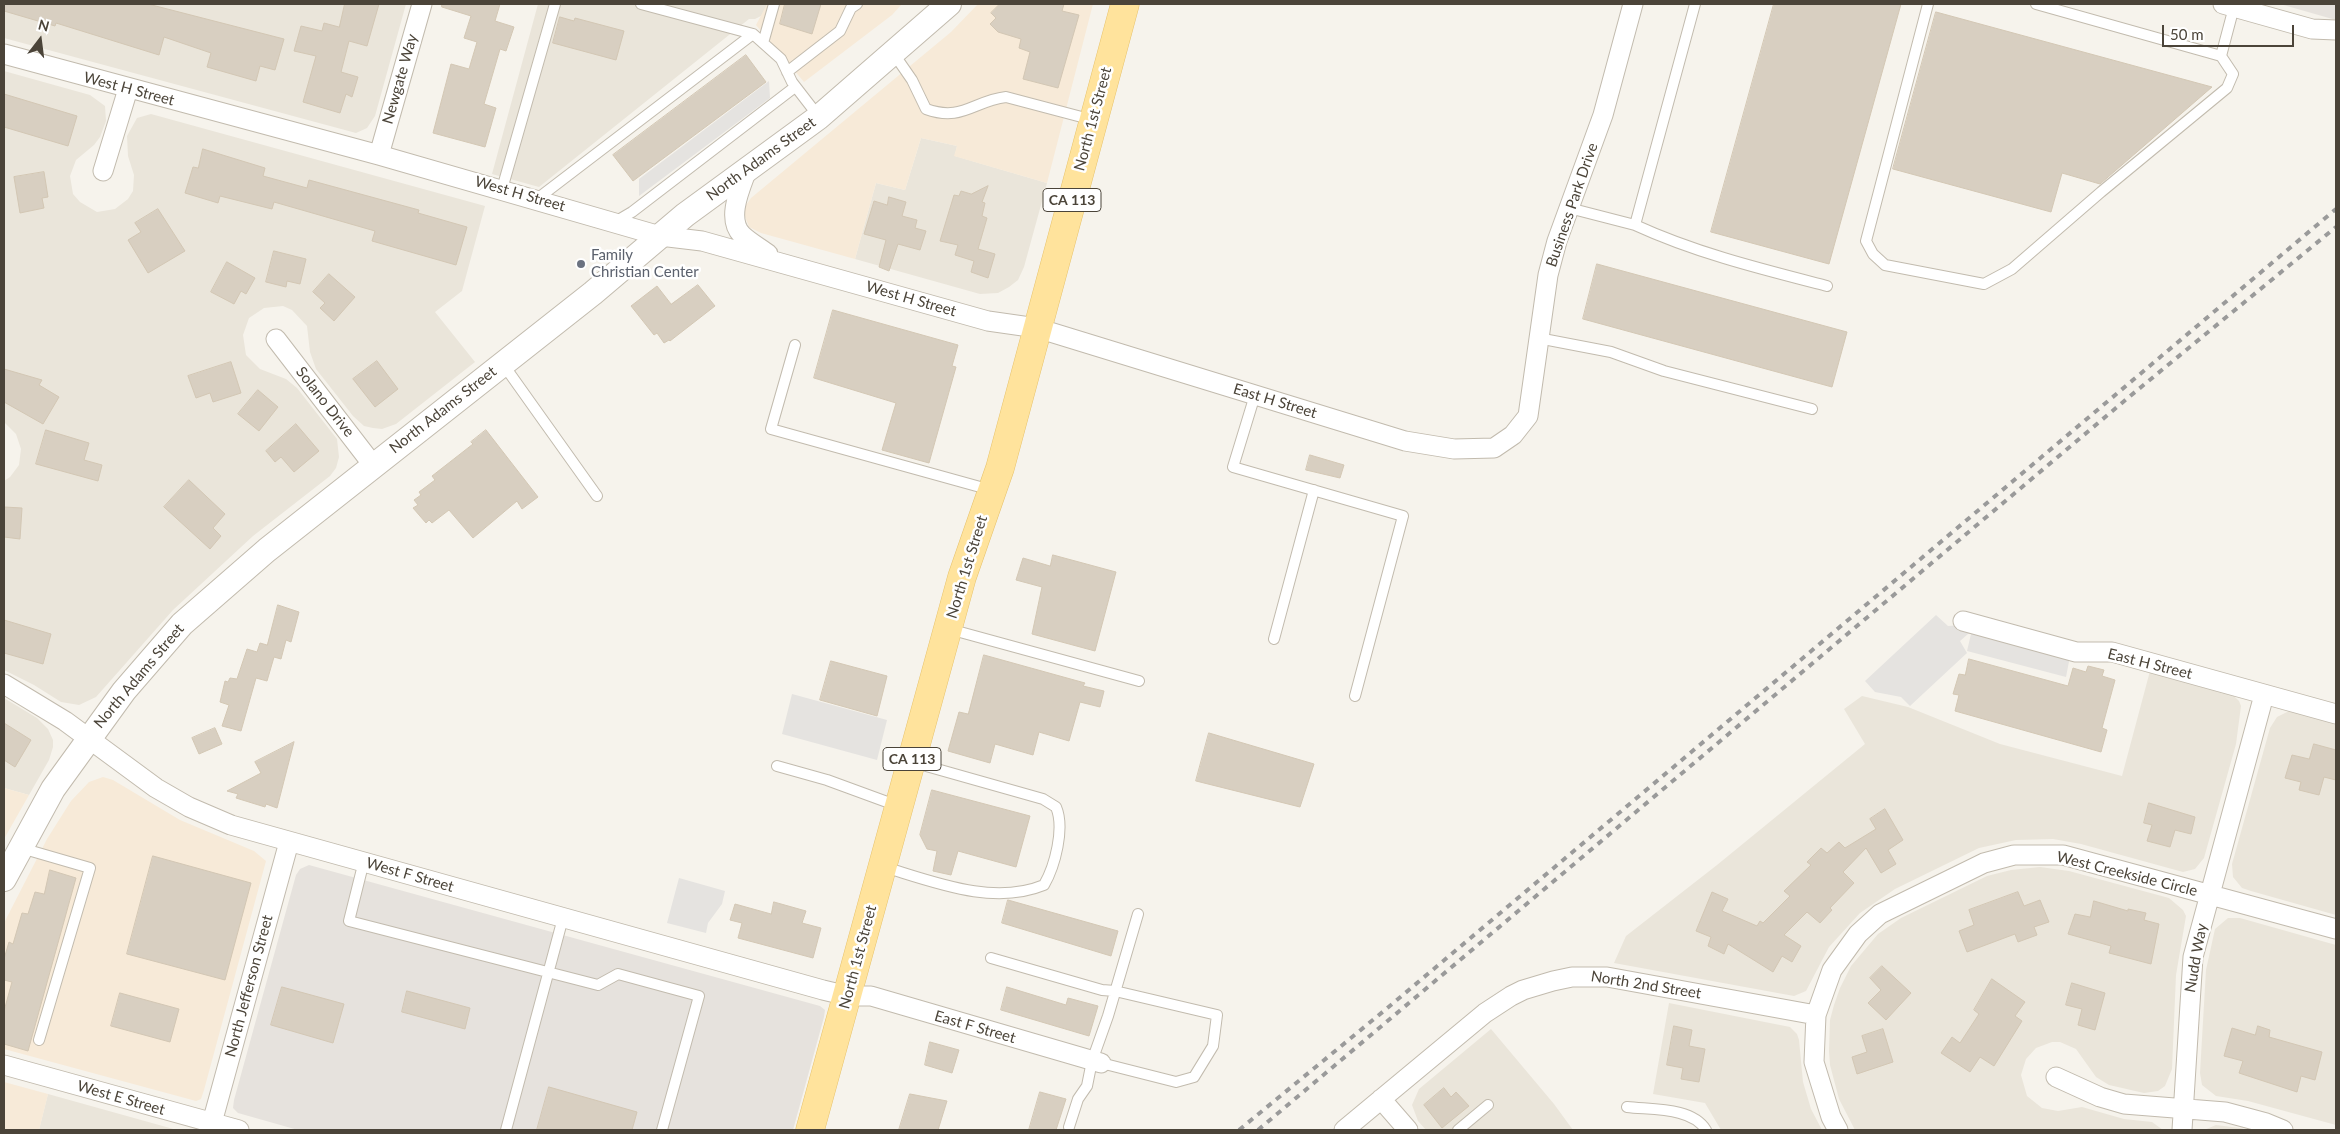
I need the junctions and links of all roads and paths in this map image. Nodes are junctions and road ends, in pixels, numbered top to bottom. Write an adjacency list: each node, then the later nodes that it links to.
1 (422, 4): 24 (street, Newgate Way)
2 (555, 4): 27 (lane)
3 (641, 4): 14 (lane)
4 (774, 4): 15 (lane)
5 (1125, 4): 23 (main road, North 1st Street / CA 113)
6 (1633, 4): 29 (street, Business Park Drive)
7 (1695, 4): 31 (lane)
8 (1928, 4): 18 (lane)
9 (2036, 4): 18 (lane)
10 (853, 5): 19 (lane)
11 (2229, 5): 13 (street); 18 (lane)
12 (939, 7): 17 (street, North Adams Street)
13 (2336, 30)
14 (753, 34): 15 (lane); 28 (lane)
15 (763, 43): 19 (lane)
16 (4, 54): 21 (street, West H Street)
17 (894, 54): 22 (street, North Adams Street); 23 (lane)
18 (2221, 56)
19 (787, 72): 20 (lane)
20 (795, 87): 22 (lane); 30 (lane)
21 (128, 88): 24 (street, West H Street); 26 (street)
22 (819, 117): 25 (street, North Adams Street)
23 (1093, 120): 35 (main road, North 1st Street / CA 113)
24 (379, 155): 27 (street, West H Street)
25 (748, 167): 32 (street, North Adams Street); 33 (street)
26 (103, 172)
27 (502, 189): 28 (street, West H Street)
28 (537, 199): 30 (street, West H Street)
29 (1569, 208): 31 (lane); 36 (street, Business Park Drive)
30 (615, 222): 32 (street, West H Street)
31 (1635, 225): 34 (lane)
32 (660, 236): 33 (street, West H Street); 39 (street, North Adams Street)
33 (777, 261): 35 (street, West H Street)
34 (1827, 286)
35 (1037, 328): 40 (street, East H Street); 45 (main road, North 1st Street / CA 113)
36 (1538, 338): 41 (lane); 42 (street, Business Park Drive)
37 (276, 339): 43 (street, Solano Drive)
38 (795, 345): 45 (lane)
39 (503, 363): 43 (street, North Adams Street); 46 (lane)
40 (1255, 395): 42 (street, East H Street); 44 (lane)
41 (1812, 409)
42 (1513, 435)
43 (373, 465): 55 (street, North Adams Street)
44 (1314, 490): 49 (lane); 53 (lane)
45 (992, 491): 48 (main road, North 1st Street / CA 113)
46 (597, 496)
47 (1963, 621): 52 (street, East H Street)
48 (948, 629): 50 (lane); 56 (main road, North 1st Street / CA 113)
49 (1274, 639)
50 (1140, 681)
51 (4, 684): 55 (street, West F Street)
52 (2264, 695): 54 (street, East H Street); 64 (street, Nudd Way)
53 (1355, 696)
54 (2336, 714)
55 (88, 738): 59 (street, West F Street); 60 (street, North Adams Street)
56 (912, 762): 58 (main road, North 1st Street / CA 113); 62 (lane)
57 (777, 766): 58 (lane)
58 (899, 806): 62 (main road, North 1st Street / CA 113)
59 (289, 842): 61 (street, West F Street); 81 (street, North Jefferson Street)
60 (21, 848): 63 (street, North Adams Street); 73 (lane)
61 (364, 861): 66 (street, West F Street); 69 (lane)
62 (883, 866): 71 (main road, North 1st Street / CA 113)
63 (4, 879)
64 (2209, 895): 67 (street, West Creekside Circle); 72 (street, West Creekside Circle); 80 (street, Nudd Way)
65 (1138, 914): 70 (lane)
66 (563, 918): 69 (lane); 71 (street, West F Street)
67 (2336, 930)
68 (991, 958): 70 (lane)
69 (548, 972): 84 (lane); 85 (lane)
70 (1115, 991): 74 (lane); 74 (lane)
71 (848, 996): 74 (street, East F Street); 86 (main road, North 1st Street / CA 113)
72 (1816, 1016): 77 (street, North 2nd Street); 91 (street, West Creekside Circle)
73 (39, 1040)
74 (1096, 1062): 82 (lane)
75 (4, 1065): 81 (street, West E Street)
76 (2056, 1077): 80 (street)
77 (1382, 1099): 87 (street, North 2nd Street); 88 (street)
78 (1488, 1105): 89 (lane)
79 (1627, 1107): 90 (lane)
80 (2183, 1109): 92 (street, Nudd Way); 93 (street)
81 (211, 1127): 83 (street, West E Street)
82 (1069, 1127)
83 (239, 1130)
84 (506, 1130)
85 (662, 1130)
86 (810, 1130)
87 (1344, 1130)
88 (1408, 1130)
89 (1458, 1130)
90 (1706, 1130)
91 (1838, 1130)
92 (2182, 1130)
93 (2283, 1130)

